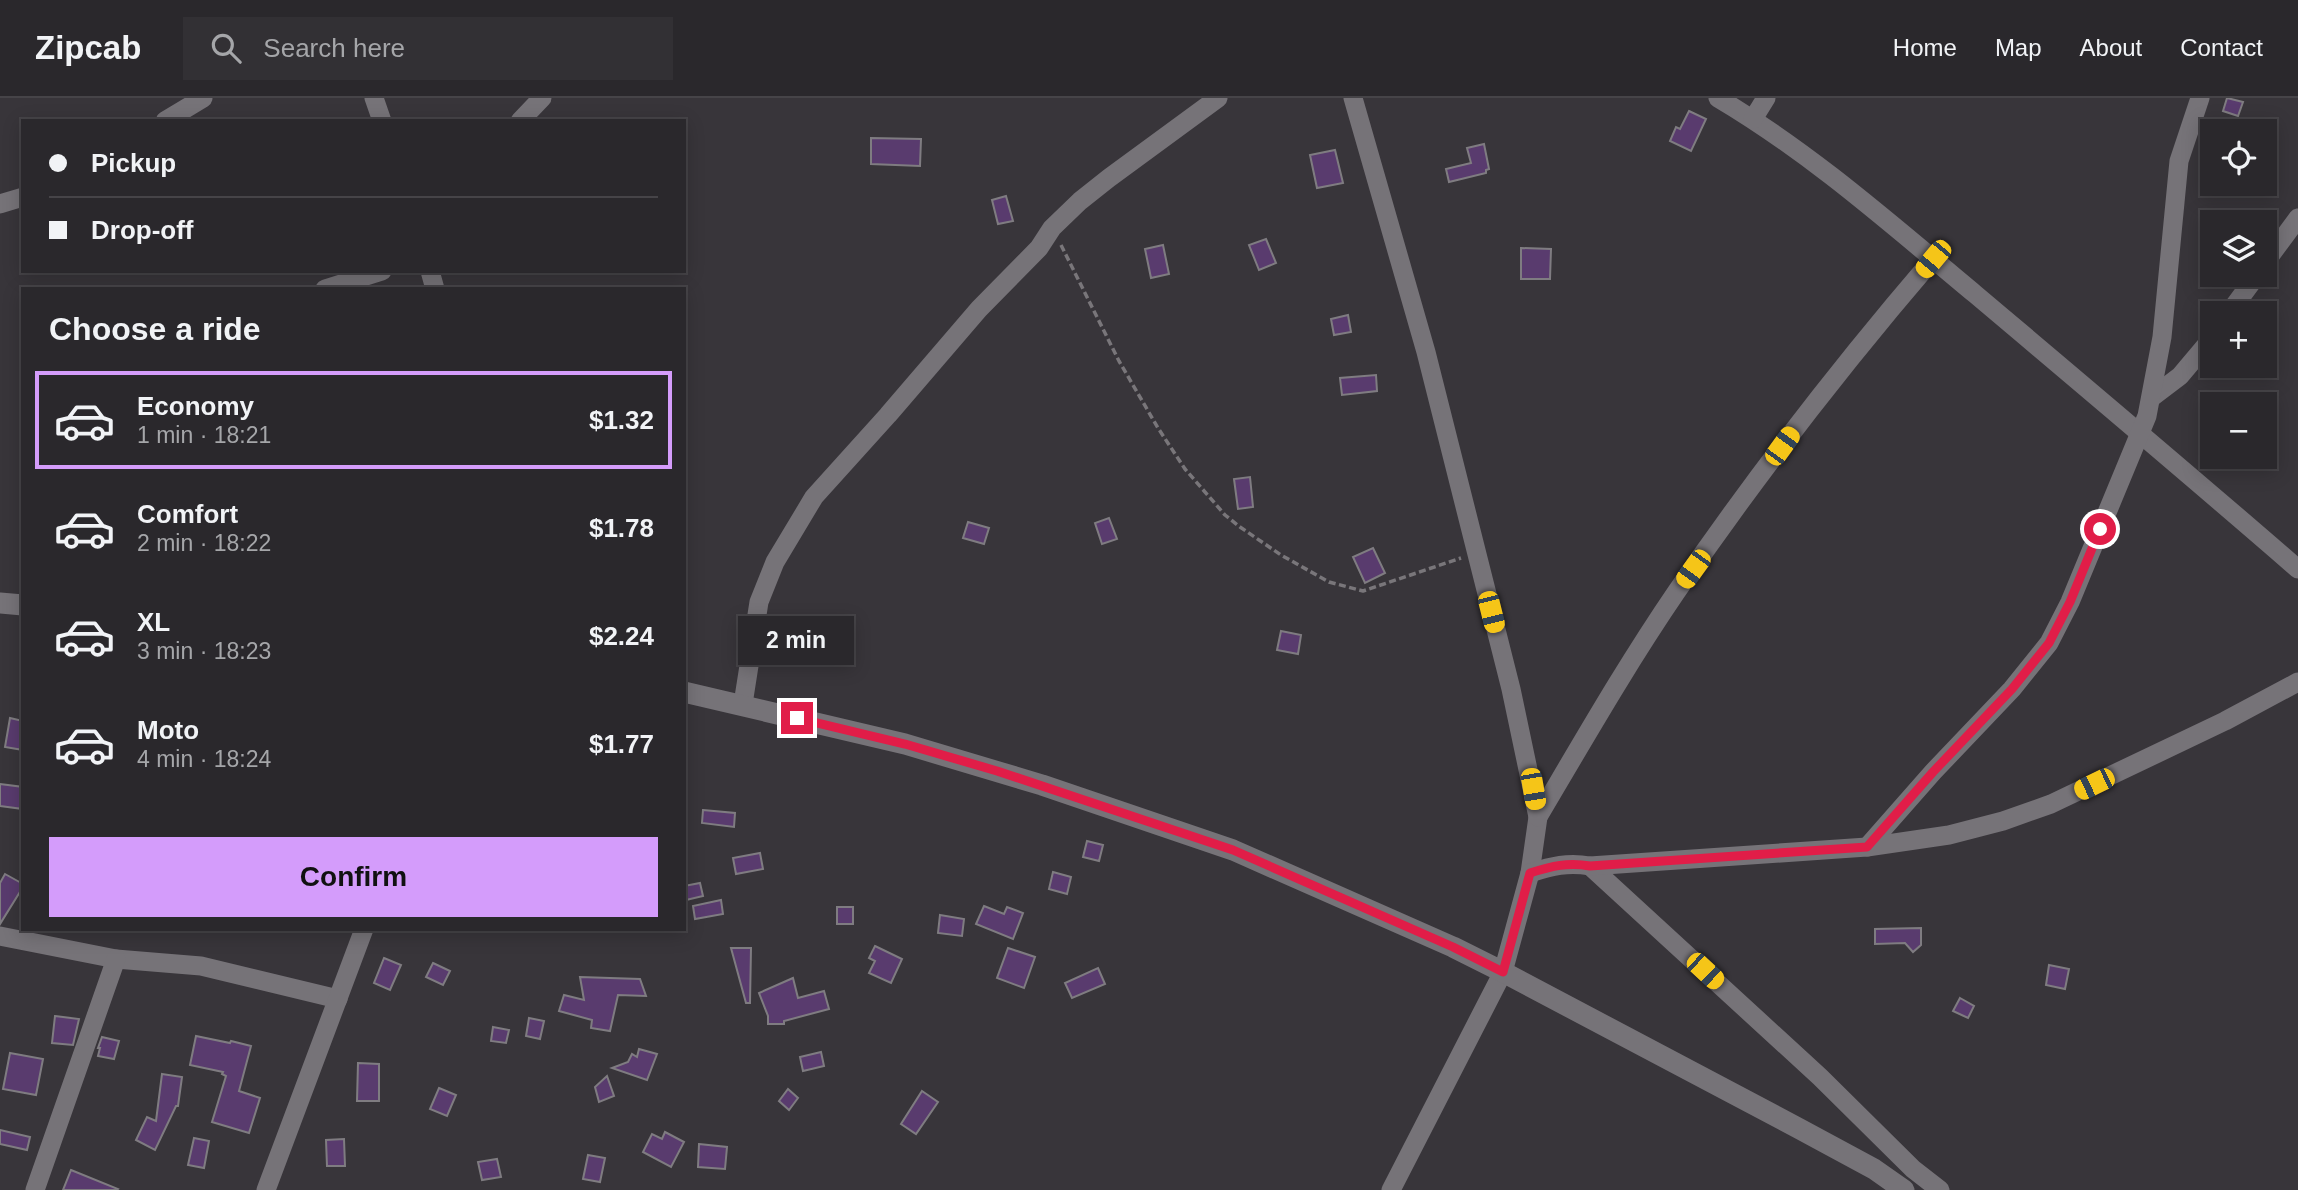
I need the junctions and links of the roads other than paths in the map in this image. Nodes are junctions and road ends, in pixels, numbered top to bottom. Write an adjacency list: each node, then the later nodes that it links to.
1 (204, 98): 9 (street)
2 (374, 98): 10 (street)
3 (542, 98): 11 (street)
4 (1218, 98): 28 (street)
5 (1353, 98): 29 (street)
6 (1718, 98): 12 (street)
7 (1766, 98): 12 (street)
8 (2200, 98): 21 (street)
9 (168, 119)
10 (381, 119)
11 (522, 119)
12 (1753, 119): 17 (street)
13 (21, 198): 14 (street)
14 (0, 204)
15 (2298, 218): 16 (street)
16 (2277, 246)
17 (1933, 259): 22 (street); 29 (street)
18 (376, 273): 19 (street)
19 (331, 287)
20 (2200, 352): 21 (street)
21 (2151, 398): 22 (street)
22 (2141, 433): 23 (street); 30 (street)
23 (2298, 569)
24 (0, 603): 25 (street)
25 (21, 605)
26 (2298, 682): 30 (street)
27 (686, 692): 28 (street)
28 (743, 704): 36 (street)
29 (1538, 817): 32 (street)
30 (1867, 847): 31 (street)
31 (1590, 866): 32 (street); 42 (street)
32 (1530, 873): 36 (street)
33 (363, 931): 37 (street)
34 (0, 936): 35 (street)
35 (116, 959): 37 (street); 38 (street)
36 (1503, 972): 40 (street); 41 (street)
37 (338, 999): 39 (street)
38 (35, 1190)
39 (266, 1190)
40 (1391, 1190)
41 (1904, 1190)
42 (1940, 1190)

